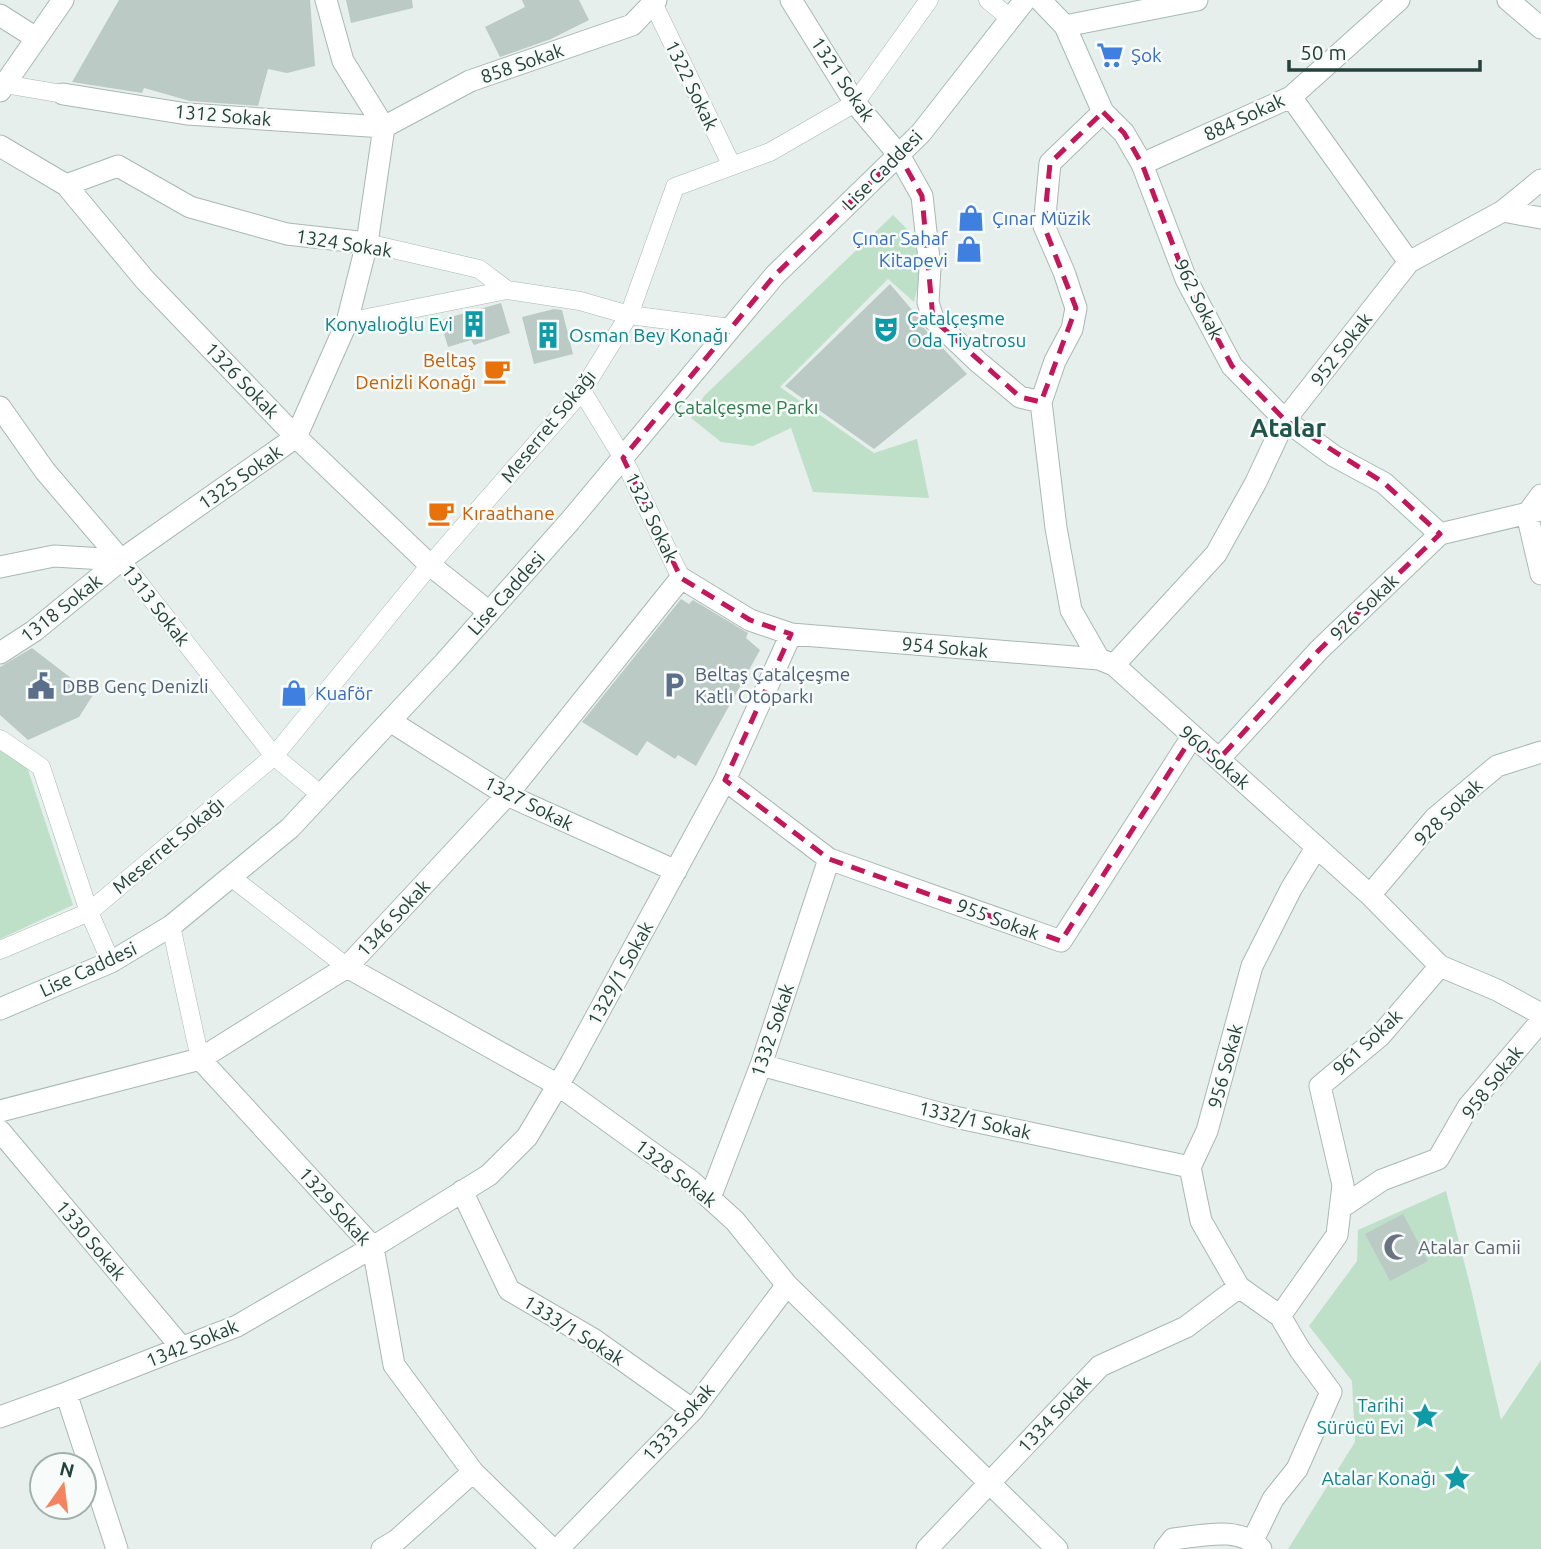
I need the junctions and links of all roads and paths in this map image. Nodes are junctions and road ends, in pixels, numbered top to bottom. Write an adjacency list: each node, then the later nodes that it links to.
1 (63, 0): 16 (street)
2 (326, 0): 22 (street)
3 (791, 0): 20 (street, 1321 Sokak)
4 (929, 0): 20 (street, Meserret Sokağı)
5 (988, 0): 13 (street)
6 (1025, 0): 13 (street, Lise Caddesi)
7 (1040, 0): 14 (street, 962 Sokak)
8 (1197, 0): 14 (street)
9 (1399, 0): 19 (street, 884 Sokak)
10 (1508, 0): 15 (street)
11 (655, 2): 22 (street, 858 Sokak); 26 (street, 1322 Sokak)
12 (0, 15): 16 (street)
13 (1011, 19): 24 (street, Lise Caddesi)
14 (1065, 26): 21 (street, 962 Sokak)
15 (1541, 29)
16 (36, 38): 17 (street)
17 (2, 88): 18 (street)
18 (63, 94): 22 (street, 1312 Sokak)
19 (1291, 97): 25 (street, 884 Sokak); 32 (street)
20 (855, 103): 24 (street, 1321 Sokak); 26 (street, Meserret Sokağı)
21 (1103, 112): 25 (street, 962 Sokak); 38 (street)
22 (384, 127): 31 (street, 1325 Sokak)
23 (0, 146): 28 (street, 1326 Sokak)
24 (899, 155): 36 (street, Lise Caddesi); 38 (street, 1321 Sokak)
25 (1142, 164): 40 (street, 962 Sokak)
26 (732, 166): 34 (street, Meserret Sokağı)
27 (1541, 180): 29 (street, 952 Sokak)
28 (66, 185): 31 (street, 1324 Sokak); 41 (street, 1326 Sokak)
29 (1503, 211): 30 (street); 32 (street, 952 Sokak)
30 (1541, 218)
31 (367, 243): 33 (street, 1324 Sokak); 35 (street, 1325 Sokak)
32 (1409, 262): 40 (street, 952 Sokak)
33 (508, 290): 34 (street, 1324 Sokak); 35 (street)
34 (629, 315): 36 (street, 1324 Sokak); 37 (street, Meserret Sokağı)
35 (347, 322): 41 (street, 1325 Sokak)
36 (731, 328): 42 (street, Lise Caddesi)
37 (582, 391): 42 (street, 1323 Sokak); 47 (street, Meserret Sokağı)
38 (1041, 402): 54 (street, 960 Sokak)
39 (0, 407): 46 (street, 1313 Sokak)
40 (1285, 420): 45 (street, 962 Sokak); 54 (street, 952 Sokak)
41 (296, 437): 46 (street, 1325 Sokak); 47 (street, 1326 Sokak)
42 (623, 458): 50 (street, 1323 Sokak); 51 (street, Lise Caddesi)
43 (1541, 495): 44 (street)
44 (1534, 512): 45 (street); 49 (street)
45 (1440, 534): 60 (street, 926 Sokak)
46 (121, 560): 48 (street); 53 (street, 1318 Sokak); 59 (street, 1313 Sokak)
47 (430, 565): 51 (street, 1326 Sokak); 59 (street, Meserret Sokağı)
48 (0, 567)
49 (1541, 574)
50 (681, 578): 52 (street, 1323 Sokak); 63 (street, 1346 Sokak)
51 (489, 612): 55 (street, Lise Caddesi)
52 (791, 634): 54 (street, 954 Sokak); 61 (street, 1329/1 Sokak)
53 (0, 653)
54 (1107, 662): 56 (street, 960 Sokak)
55 (390, 722): 62 (street, Lise Caddesi); 63 (street, 1327 Sokak)
56 (1192, 737): 60 (street, 960 Sokak); 65 (street, 955 Sokak)
57 (0, 738): 69 (street)
58 (1541, 752): 68 (street, 928 Sokak)
59 (274, 756): 62 (street, 1313 Sokak); 69 (street, Meserret Sokağı)
60 (1219, 759): 64 (street, 960 Sokak)
61 (725, 780): 65 (street, 955 Sokak); 66 (street, 1329/1 Sokak)
62 (321, 795): 67 (street, Lise Caddesi)
63 (507, 795): 66 (street, 1327 Sokak); 74 (street, 1346 Sokak)
64 (1316, 848): 68 (street, 960 Sokak); 83 (street, 956 Sokak)
65 (829, 859): 79 (street, 1332 Sokak)
66 (676, 871): 80 (street, 1329/1 Sokak)
67 (231, 877): 70 (street, Lise Caddesi); 74 (street, 1328 Sokak)
68 (1370, 895): 73 (street, 960 Sokak)
69 (89, 912): 71 (street, Meserret Sokağı); 72 (street)
70 (171, 926): 72 (street, Lise Caddesi); 78 (street)
71 (0, 950)
72 (111, 962): 75 (street, Lise Caddesi)
73 (1440, 966): 76 (street, 960 Sokak); 86 (street, 961 Sokak)
74 (347, 967): 78 (street, 1346 Sokak); 80 (street, 1328 Sokak)
75 (0, 1009)
76 (1541, 1014)
77 (1541, 1021): 86 (street, 958 Sokak)
78 (200, 1059): 81 (street, 1346 Sokak); 87 (street, 1329 Sokak)
79 (761, 1065): 83 (street, 1332/1 Sokak); 85 (street, 1332 Sokak)
80 (558, 1085): 84 (street, 1329/1 Sokak); 85 (street, 1328 Sokak)
81 (0, 1111)
82 (0, 1132): 91 (street, 1330 Sokak)
83 (1190, 1167): 89 (street)
84 (462, 1191): 87 (street, 1329/1 Sokak); 93 (street, 1333/1 Sokak)
85 (710, 1198): 88 (street, 1328 Sokak)
86 (1342, 1208): 90 (street)
87 (373, 1247): 91 (street, 1342 Sokak); 95 (street, 1329 Sokak)
88 (787, 1285): 93 (street, 1333 Sokak); 96 (street, 1328 Sokak)
89 (1239, 1287): 90 (street); 96 (street, 1334 Sokak)
90 (1280, 1316): 97 (street)
91 (182, 1348): 92 (street, 1342 Sokak)
92 (66, 1394): 94 (street, 1342 Sokak); 98 (street)
93 (693, 1410): 101 (street, 1333 Sokak)
94 (0, 1417)
95 (473, 1472): 99 (street); 100 (street, 1329 Sokak)
96 (990, 1482): 102 (street, 1334 Sokak); 103 (street, 1328 Sokak)
97 (1257, 1544): 104 (street)
98 (117, 1549)
99 (382, 1549)
100 (552, 1549)
101 (558, 1549)
102 (927, 1549)
103 (1057, 1549)
104 (1165, 1549)

